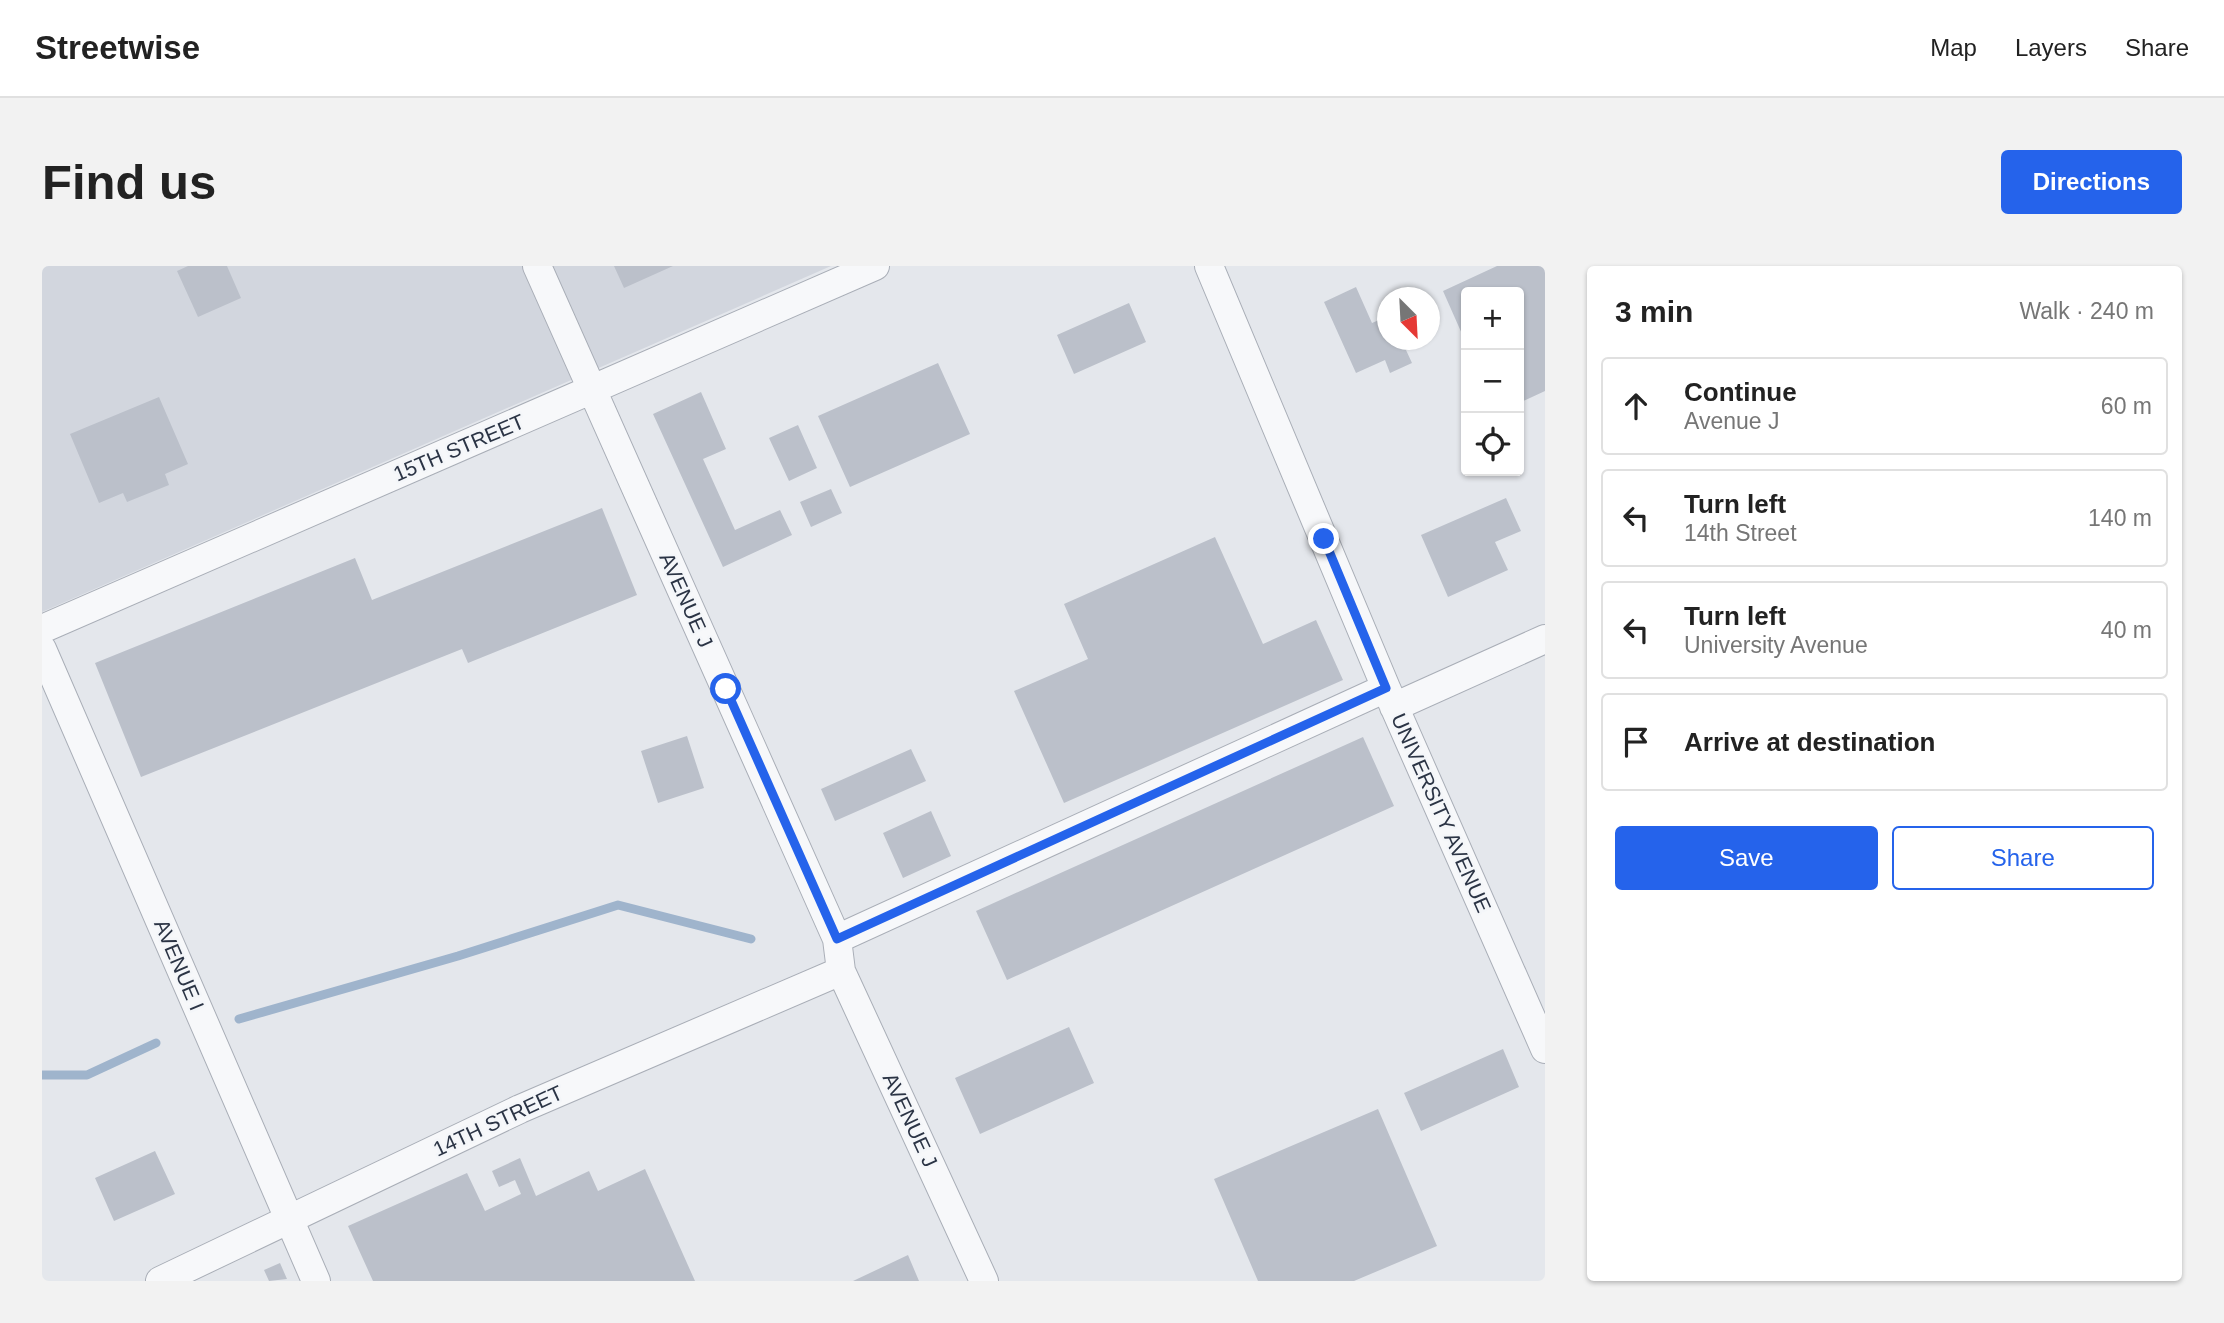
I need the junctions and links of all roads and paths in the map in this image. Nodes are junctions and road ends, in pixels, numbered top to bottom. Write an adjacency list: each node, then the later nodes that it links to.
1 (537, 266): 4 (street, AVENUE J)
2 (875, 266): 4 (street, 15TH STREET)
3 (1209, 266): 8 (street, UNIVERSITY AVENUE)
4 (592, 390): 5 (street, 15TH STREET); 9 (street, AVENUE J)
5 (42, 629)
6 (1545, 639): 8 (street)
7 (42, 649): 12 (street, AVENUE I)
8 (1390, 697): 9 (street); 11 (street, UNIVERSITY AVENUE)
9 (837, 939): 10 (street, AVENUE J)
10 (841, 971): 12 (street, 14TH STREET); 15 (street, AVENUE J)
11 (1545, 1049)
12 (289, 1220): 13 (street, 14TH STREET); 14 (street, AVENUE I)
13 (160, 1281)
14 (316, 1281)
15 (984, 1281)

